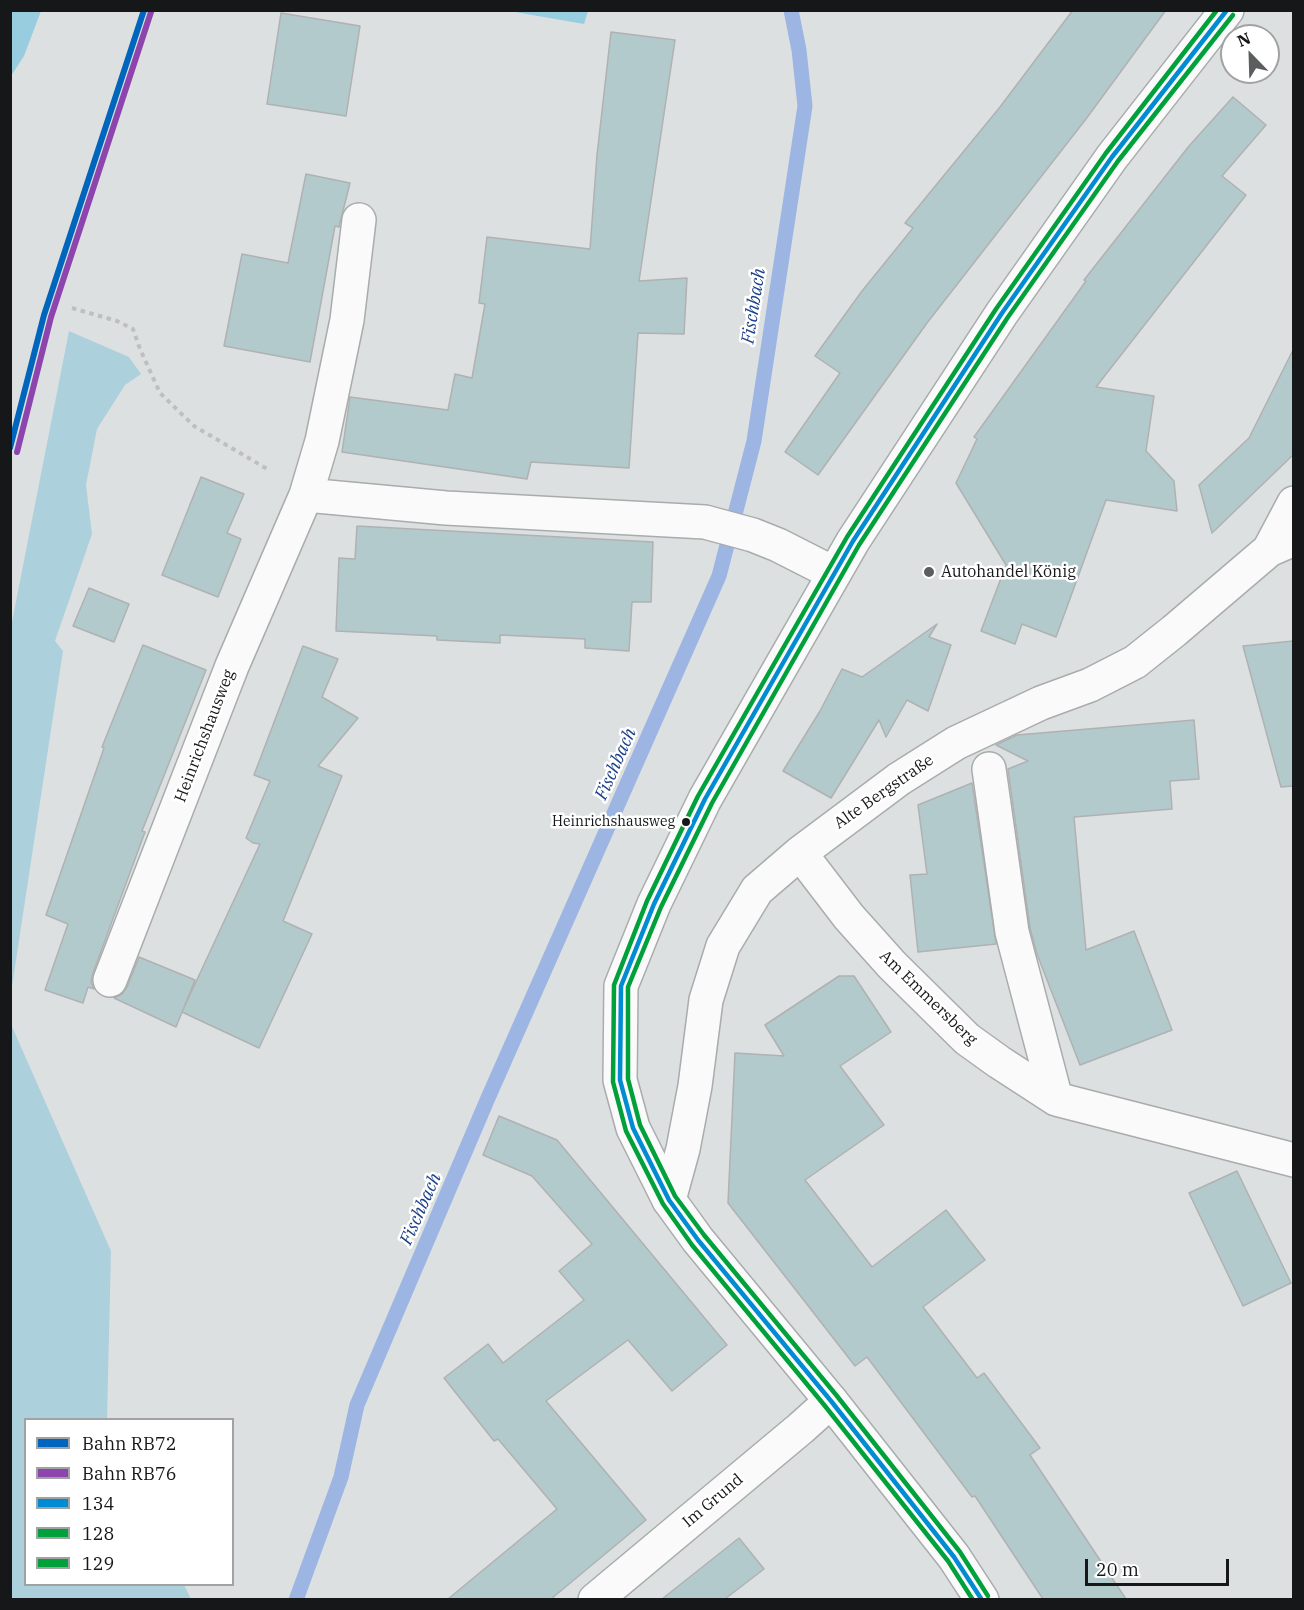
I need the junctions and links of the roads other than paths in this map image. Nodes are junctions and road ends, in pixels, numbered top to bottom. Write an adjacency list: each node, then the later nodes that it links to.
1 (1227, 10): 6 (street)
2 (359, 220): 3 (street, Heinrichshausweg)
3 (306, 495): 6 (street); 9 (street, Heinrichshausweg)
4 (1293, 502): 5 (street)
5 (1281, 545): 8 (street, Alte Bergstraße)
6 (834, 573): 12 (street)
7 (989, 769): 10 (street)
8 (800, 853): 10 (street, Am Emmersberg); 12 (street, Alte Bergstraße)
9 (110, 980)
10 (1056, 1099): 11 (street, Am Emmersberg)
11 (1293, 1160)
12 (669, 1200): 13 (street)
13 (831, 1401): 14 (street, Im Grund); 15 (street)
14 (595, 1599)
15 (982, 1599)

